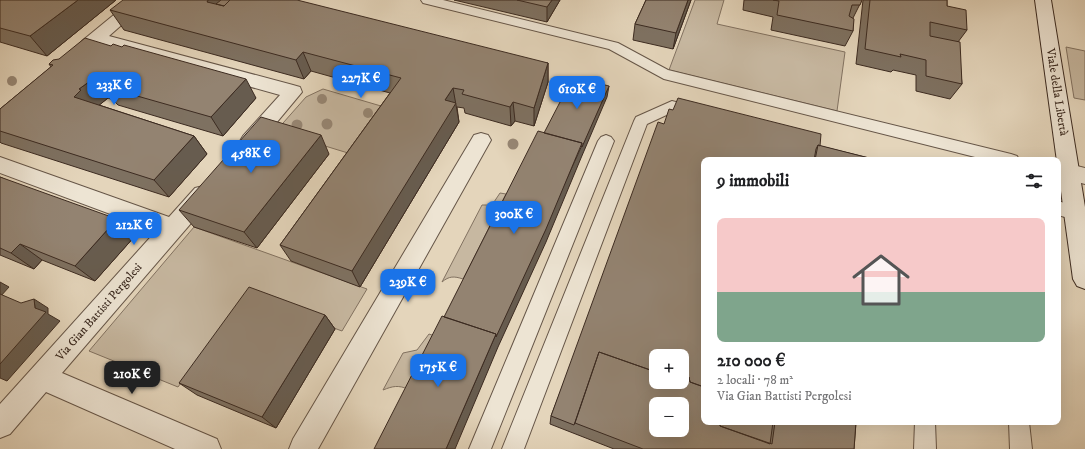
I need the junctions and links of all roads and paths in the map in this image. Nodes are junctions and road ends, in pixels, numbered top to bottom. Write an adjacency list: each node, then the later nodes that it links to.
1 (142, 0): 4 (street)
2 (427, 0): 10 (lane)
3 (1043, 0): 12 (street, Viale della Libertà)
4 (96, 38): 5 (street); 9 (street)
5 (78, 53)
6 (710, 116): 24 (lane)
7 (481, 140): 22 (street)
8 (606, 141): 23 (lane)
9 (236, 157)
10 (999, 157)
11 (0, 165): 15 (street)
12 (1070, 173): 14 (street, Viale della Libertà)
13 (215, 181): 15 (street, Via Gian Battisti Pergolesi)
14 (1067, 210): 16 (street, Viale della Libertà)
15 (173, 228): 17 (street, Via Gian Battisti Pergolesi)
16 (1085, 279)
17 (42, 377): 18 (street, Via Gian Battisti Pergolesi); 21 (street)
18 (0, 424)
19 (925, 425): 25 (lane)
20 (1019, 425): 26 (lane)
21 (207, 449)
22 (303, 449)
23 (480, 449)
24 (513, 449)
25 (925, 449)
26 (1021, 449)

